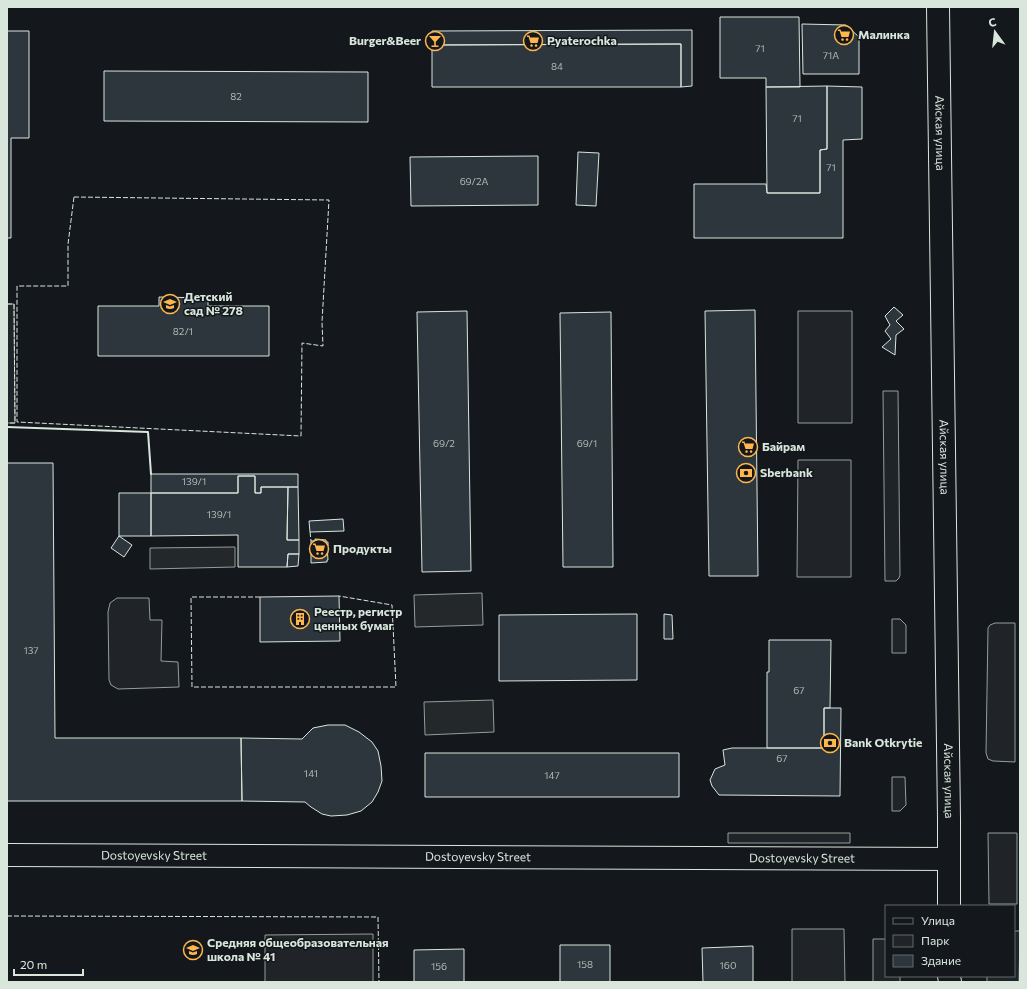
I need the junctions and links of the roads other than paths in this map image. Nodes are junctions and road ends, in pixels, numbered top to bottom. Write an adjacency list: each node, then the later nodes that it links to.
1 (938, 7): 3 (street, Айская улица)
2 (7, 855): 3 (street, Dostoyevsky Street)
3 (949, 859): 4 (street, Айская улица)
4 (949, 905)

